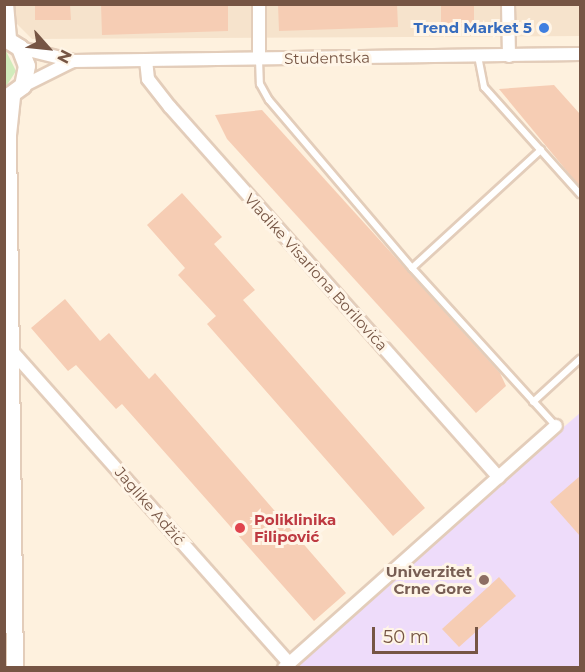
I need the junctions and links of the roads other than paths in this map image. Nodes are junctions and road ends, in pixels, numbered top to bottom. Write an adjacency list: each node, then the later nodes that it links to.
1 (4, 4): 4 (main road)
2 (259, 4): 8 (street)
3 (508, 4): 7 (street)
4 (11, 41): 10 (street, Studentska); 11 (main road)
5 (580, 54): 7 (street, Studentska)
6 (478, 56): 7 (street, Studentska); 8 (street, Studentska); 12 (lane)
7 (509, 56)
8 (259, 58): 9 (street, Studentska); 14 (lane)
9 (147, 60): 10 (street, Studentska); 19 (street, Vladike Visariona Borilovića)
10 (73, 61): 11 (street, Studentska)
11 (13, 94): 15 (main road)
12 (541, 150): 13 (lane); 14 (lane)
13 (580, 194)
14 (412, 268): 17 (lane)
15 (11, 350): 20 (street, Jaglike Adžić); 21 (main road)
16 (580, 358): 17 (lane)
17 (533, 402): 18 (lane)
18 (556, 426): 19 (street, Jaglike Adžić)
19 (499, 477): 20 (street, Jaglike Adžić)
20 (287, 665)
21 (15, 668)

